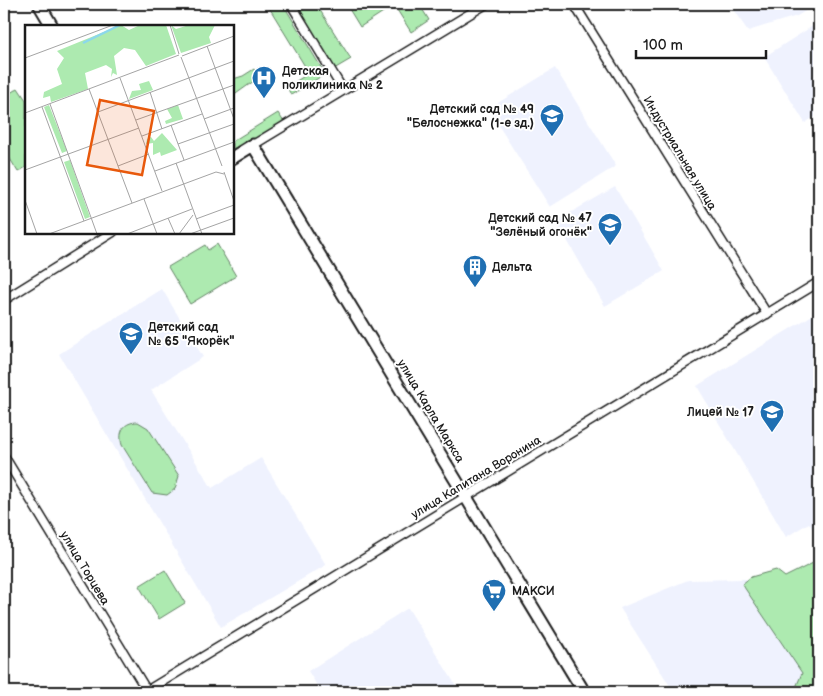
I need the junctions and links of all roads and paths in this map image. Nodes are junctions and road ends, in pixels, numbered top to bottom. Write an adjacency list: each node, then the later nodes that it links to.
1 (39, 4): 5 (street)
2 (290, 4): 6 (street)
3 (486, 4): 6 (street)
4 (574, 4): 12 (street, Индустриальная улица)
5 (51, 25)
6 (343, 90): 7 (street)
7 (254, 145): 8 (street); 14 (street, улица Карла Маркса)
8 (234, 157)
9 (110, 234): 11 (street)
10 (819, 282): 12 (street, улица Капитана Воронина)
11 (4, 300)
12 (767, 314): 14 (street, улица Капитана Воронина)
13 (4, 456): 15 (street, улица Торцева)
14 (466, 497): 15 (street, улица Капитана Воронина); 16 (street, улица Карла Маркса)
15 (146, 692)
16 (584, 692)

